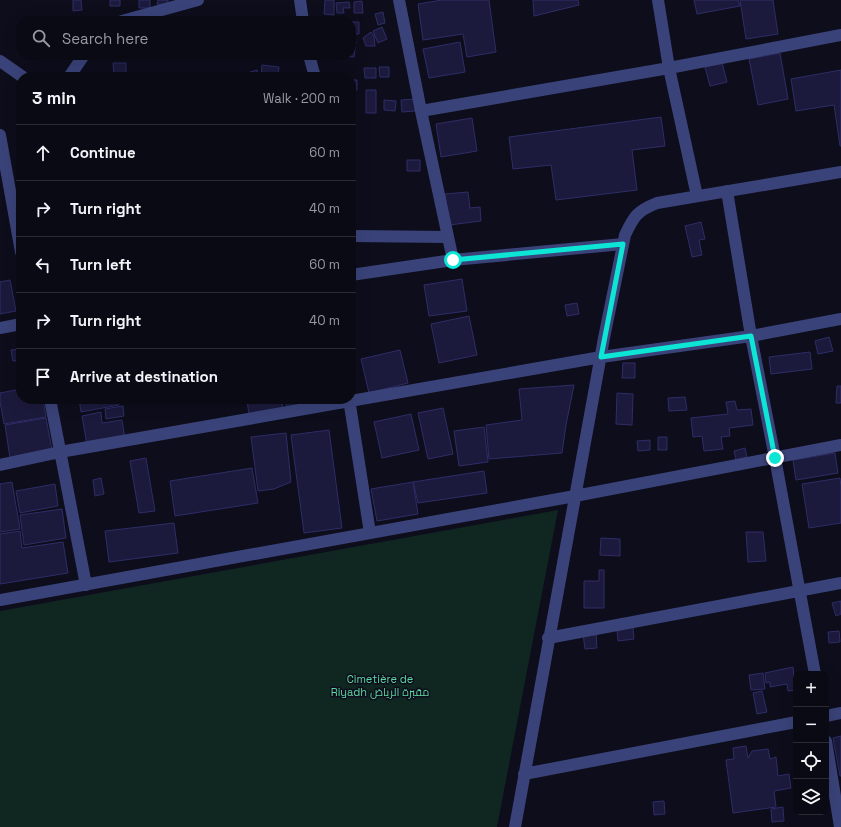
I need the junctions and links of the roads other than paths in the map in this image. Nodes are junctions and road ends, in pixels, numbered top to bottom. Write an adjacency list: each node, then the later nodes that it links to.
1 (198, 0): 5 (street)
2 (300, 0): 6 (street)
3 (399, 0): 15 (street)
4 (658, 0): 11 (street)
5 (140, 16)
6 (302, 16)
7 (841, 35): 11 (street)
8 (81, 60): 13 (street)
9 (310, 60): 14 (street)
10 (0, 61): 12 (street)
11 (669, 68): 15 (street); 20 (street)
12 (16, 72)
13 (72, 72)
14 (314, 72)
15 (421, 110): 23 (street)
16 (0, 135): 18 (street)
17 (841, 172): 19 (street)
18 (4, 190): 21 (street)
19 (727, 191): 20 (street); 30 (street)
20 (697, 196): 24 (street)
21 (16, 234)
22 (356, 236): 23 (street)
23 (447, 237): 25 (street)
24 (623, 244): 25 (street); 31 (street)
25 (453, 260): 26 (street)
26 (356, 274)
27 (841, 319): 30 (street)
28 (16, 325): 29 (street)
29 (0, 328)
30 (751, 336): 31 (street); 38 (street)
31 (601, 357): 32 (street); 40 (street)
32 (356, 399)
33 (51, 404): 37 (street)
34 (327, 404): 37 (street)
35 (350, 404): 41 (street)
36 (841, 445): 38 (street)
37 (60, 452): 39 (street); 43 (street)
38 (775, 458): 40 (street); 44 (street)
39 (0, 464)
40 (575, 496): 41 (street); 46 (street)
41 (370, 533): 43 (street)
42 (841, 583): 44 (street)
43 (86, 584): 45 (street)
44 (800, 590): 46 (street); 47 (street)
45 (0, 600)
46 (548, 638): 52 (street)
47 (814, 671)
48 (841, 713): 49 (street)
49 (829, 715)
50 (793, 723): 52 (street)
51 (826, 743): 54 (street)
52 (524, 774): 53 (street)
53 (515, 827)
54 (840, 827)

